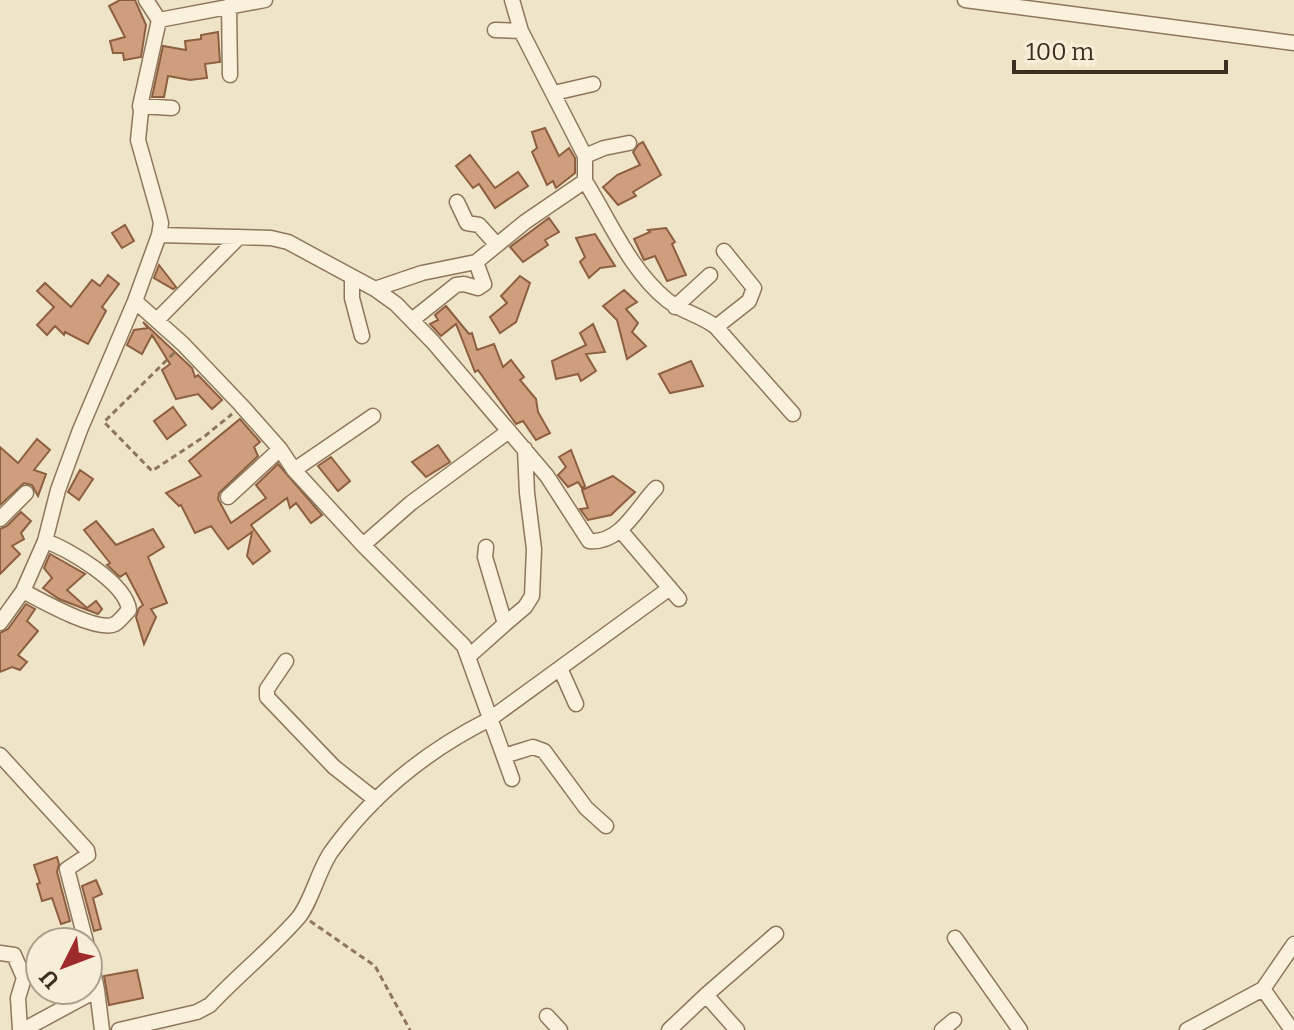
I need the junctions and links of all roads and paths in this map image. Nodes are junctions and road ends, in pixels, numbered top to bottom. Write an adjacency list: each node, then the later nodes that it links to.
1 (146, 0): 7 (street)
2 (265, 0): 6 (street)
3 (512, 0): 9 (street)
4 (965, 0): 10 (street)
5 (200, 6): 6 (street); 7 (street)
6 (229, 6): 11 (street)
7 (159, 20): 14 (street)
8 (495, 30): 9 (street)
9 (521, 31): 13 (street)
10 (1294, 43)
11 (230, 75)
12 (593, 84): 13 (street)
13 (554, 93): 17 (street)
14 (140, 106): 15 (street); 20 (street)
15 (172, 108)
16 (629, 143): 17 (street)
17 (585, 156): 18 (street)
18 (585, 181): 22 (street); 29 (street)
19 (457, 202): 22 (street)
20 (159, 235): 21 (street); 28 (street)
21 (239, 237): 26 (street); 30 (street)
22 (497, 245): 24 (street)
23 (724, 251): 32 (street)
24 (476, 262): 27 (street); 31 (street)
25 (710, 275): 29 (street)
26 (352, 278): 27 (street); 33 (street)
27 (375, 289): 31 (street)
28 (135, 301): 30 (street); 47 (street)
29 (675, 307): 32 (street)
30 (157, 320): 34 (street)
31 (412, 320): 38 (street)
32 (716, 327): 36 (street)
33 (362, 336)
34 (183, 344): 35 (street); 35 (path)
35 (241, 405): 39 (street)
36 (793, 414)
37 (373, 416): 41 (street)
38 (509, 431): 40 (street); 48 (street)
39 (280, 449): 41 (street); 44 (street)
40 (525, 449): 46 (street); 52 (street)
41 (294, 470): 48 (street)
42 (656, 488): 46 (street)
43 (26, 493): 45 (street)
44 (228, 497)
45 (0, 519)
46 (621, 531): 55 (street)
47 (45, 541): 50 (street); 50 (street)
48 (363, 545): 53 (street)
49 (486, 547): 52 (street)
50 (23, 591): 51 (street)
51 (0, 623)
52 (505, 624): 53 (street)
53 (468, 657): 57 (street)
54 (286, 661): 61 (street)
55 (560, 668): 56 (street); 57 (street)
56 (576, 704)
57 (490, 719): 59 (street); 61 (street)
58 (0, 755): 64 (street)
59 (504, 756): 60 (street); 62 (street)
60 (512, 779)
61 (376, 800): 63 (street)
62 (606, 826)
63 (300, 915): 76 (street); 77 (path)
64 (82, 926)
65 (776, 934): 70 (street)
66 (955, 938): 81 (street)
67 (1294, 944): 69 (street)
68 (0, 953): 74 (street)
69 (1263, 989): 82 (street); 83 (street)
70 (706, 995): 79 (street); 80 (street)
71 (67, 1006): 74 (street)
72 (99, 1006): 75 (street)
73 (547, 1016): 78 (street)
74 (22, 1030)
75 (102, 1030)
76 (119, 1030)
77 (410, 1030)
78 (560, 1030)
79 (669, 1030)
80 (737, 1030)
81 (1020, 1030)
82 (1187, 1030)
83 (1292, 1030)

